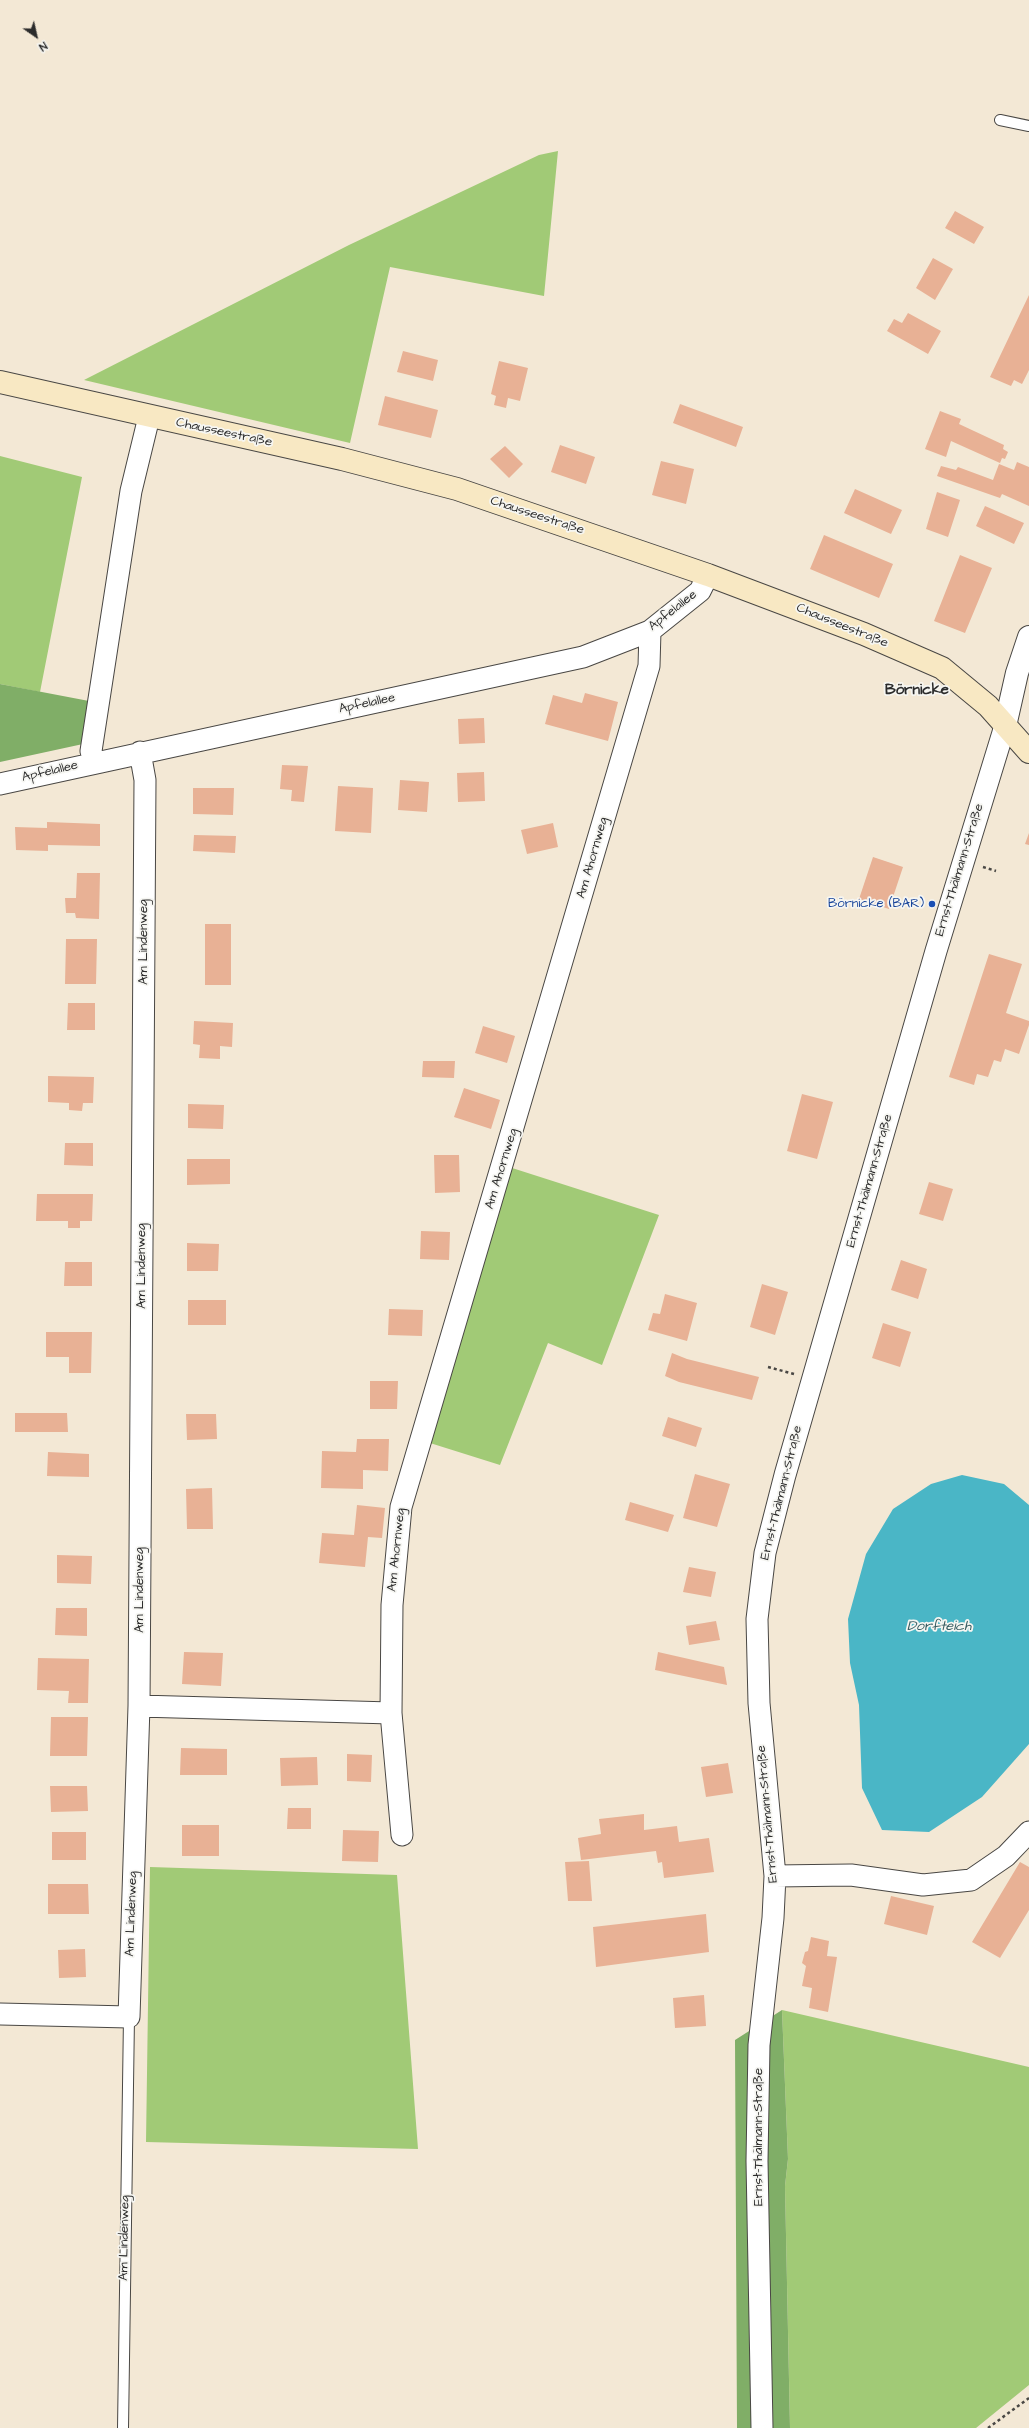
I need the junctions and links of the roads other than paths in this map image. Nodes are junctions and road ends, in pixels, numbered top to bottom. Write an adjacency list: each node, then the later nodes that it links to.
1 (1000, 120): 2 (lane)
2 (1029, 126)
3 (0, 382): 4 (main road, Chausseestraße)
4 (149, 417): 5 (main road, Chausseestraße); 11 (street)
5 (708, 574): 6 (street, Apfelallee); 8 (main road, Chausseestraße)
6 (650, 630): 9 (street, Apfelallee); 14 (street, Am Ahornweg)
7 (1029, 637): 8 (street, Ernst-Thälmann-Straße)
8 (1005, 726): 10 (main road, Chausseestraße); 17 (street, Ernst-Thälmann-Straße)
9 (140, 752): 11 (street, Apfelallee); 13 (street, Am Lindenweg)
10 (1029, 752)
11 (94, 762): 12 (street, Apfelallee)
12 (0, 784)
13 (139, 1706): 14 (street); 19 (street, Am Lindenweg)
14 (391, 1713): 16 (street, Am Ahornweg)
15 (1029, 1832): 17 (street)
16 (402, 1835)
17 (775, 1876): 21 (street, Ernst-Thälmann-Straße)
18 (0, 2014): 19 (street)
19 (129, 2017): 20 (lane, Am Lindenweg)
20 (122, 2428)
21 (762, 2428)

